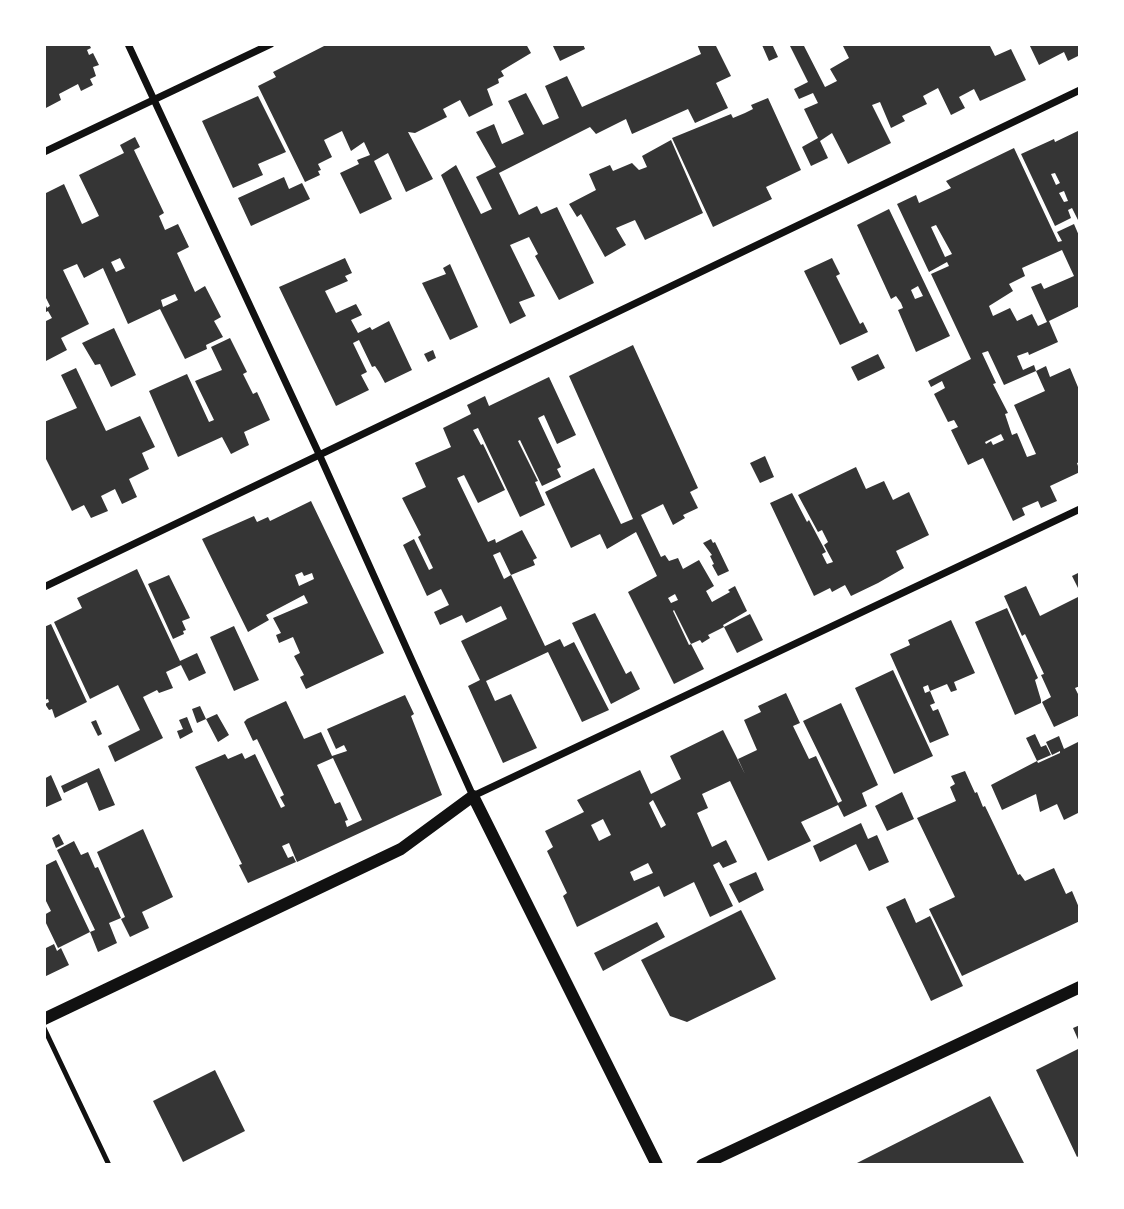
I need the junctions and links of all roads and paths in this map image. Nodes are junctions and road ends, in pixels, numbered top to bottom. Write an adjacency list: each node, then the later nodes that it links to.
1 (128, 44): 4 (street)
2 (271, 44): 4 (street)
3 (1080, 90): 6 (street)
4 (155, 99): 5 (street); 6 (street)
5 (44, 152)
6 (319, 454): 8 (street); 9 (street)
7 (1080, 509): 9 (street)
8 (44, 587)
9 (473, 796): 11 (street); 14 (street)
10 (1080, 987): 15 (street)
11 (44, 1019)
12 (44, 1028): 13 (lane)
13 (110, 1165)
14 (657, 1165)
15 (702, 1165)

